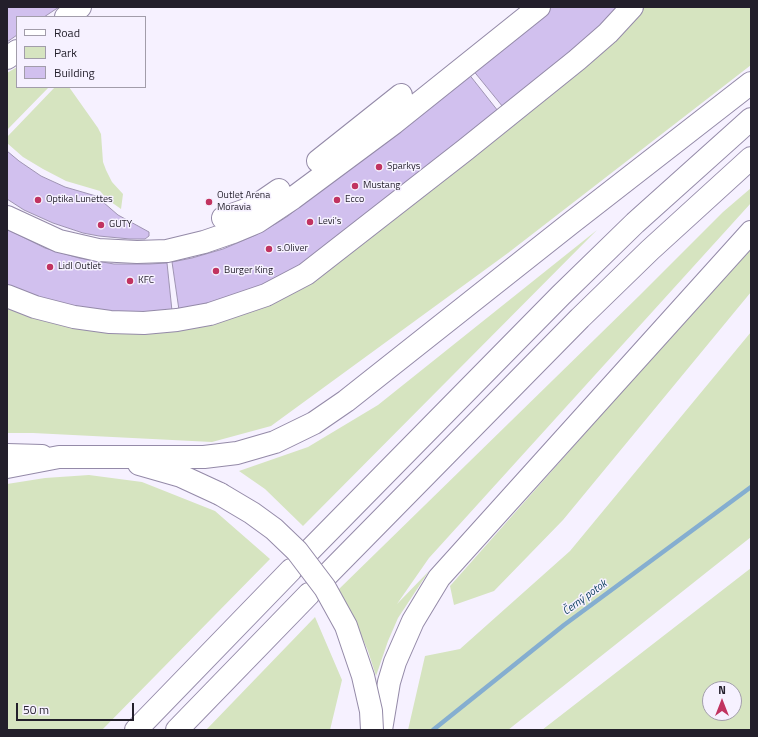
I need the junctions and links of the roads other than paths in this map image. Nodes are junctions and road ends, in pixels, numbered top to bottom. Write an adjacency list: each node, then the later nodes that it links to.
1 (80, 7): 4 (main road)
2 (539, 7): 11 (main road)
3 (632, 7): 14 (main road)
4 (67, 16)
5 (16, 52): 6 (main road)
6 (7, 58)
7 (751, 83): 17 (main road)
8 (401, 95): 12 (main road)
9 (751, 119): 19 (main road)
10 (751, 158): 21 (main road)
11 (7, 217)
12 (223, 218)
13 (751, 232): 26 (main road)
14 (7, 296)
15 (7, 455): 16 (main road)
16 (59, 457): 17 (main road); 18 (main road)
17 (103, 458): 25 (main road, bridge)
18 (7, 467)
19 (309, 551)
20 (291, 570): 23 (main road)
21 (327, 575)
22 (309, 594): 24 (main road)
23 (136, 730)
24 (177, 730)
25 (372, 730)
26 (382, 730)

